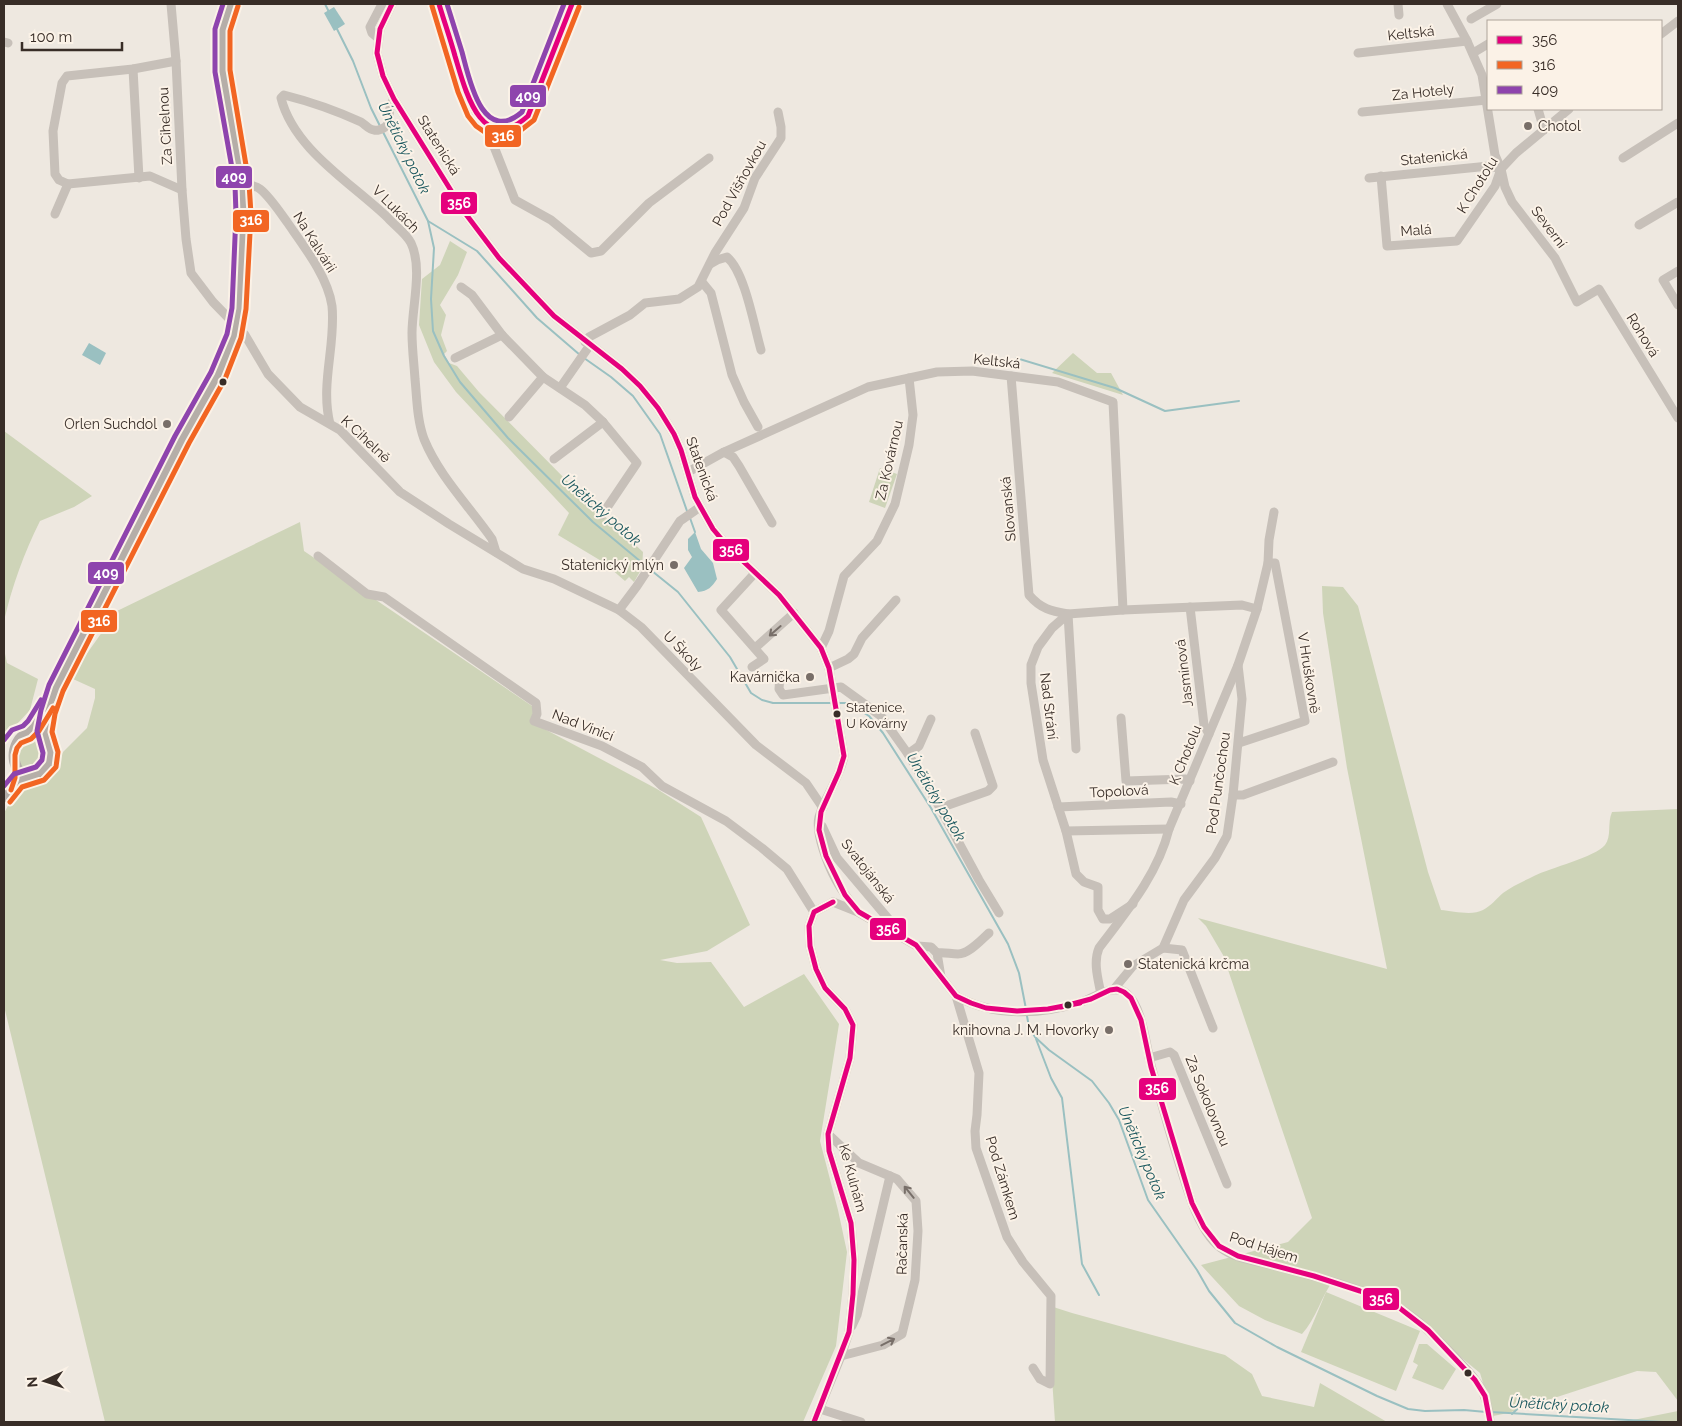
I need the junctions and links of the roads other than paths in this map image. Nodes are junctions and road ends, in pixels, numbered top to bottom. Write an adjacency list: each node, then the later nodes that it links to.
1 (171, 4): 19 (street, Za Cihelnou)
2 (231, 4): 38 (main road)
3 (382, 4): 14 (street)
4 (392, 4): 14 (street, Statenická)
5 (439, 4): 29 (main road)
6 (572, 4): 29 (main road)
7 (1398, 4): 10 (street)
8 (1447, 4): 15 (street, Severní)
9 (1497, 4): 11 (street)
10 (1399, 15)
11 (1471, 19)
12 (1678, 21): 13 (street)
13 (1662, 33)
14 (378, 38): 21 (street, Statenická)
15 (1467, 41): 17 (street, Keltská); 18 (street, Severní)
16 (1487, 45): 18 (street)
17 (1358, 53)
18 (1473, 53): 22 (street, Severní)
19 (176, 61): 20 (street); 39 (street, Za Cihelnou)
20 (133, 69): 35 (street, Za Cihelnou); 37 (street)
21 (394, 99): 52 (street, Statenická); 71 (street, V Lukách)
22 (1487, 100): 27 (street, Za Hotely)
23 (1488, 110): 33 (street, Severní)
24 (1538, 110): 30 (street)
25 (1568, 110): 30 (street, K Chotolu)
26 (778, 112): 44 (street, Pod Višňovkou)
27 (1362, 112)
28 (1678, 123): 32 (street)
29 (492, 129): 31 (street)
30 (1544, 130): 33 (street, K Chotolu)
31 (709, 158)
32 (1623, 158)
33 (1501, 169): 34 (street, Statenická); 43 (street, K Chotolu); 48 (street, Severní)
34 (1381, 176): 36 (street, Statenická); 43 (street, Malá)
35 (139, 178): 37 (street, Za Cihelnou); 39 (street, Za Cihelnou)
36 (1369, 178)
37 (68, 184): 41 (street)
38 (242, 184): 50 (main road); 62 (street, Na Kalvárii)
39 (182, 190): 50 (street, Za Cihelnou)
40 (1678, 202): 42 (street)
41 (55, 214)
42 (1638, 225)
43 (1457, 241)
44 (710, 264): 46 (street, Pod Višňovkou); 53 (street)
45 (1678, 271): 49 (street)
46 (702, 282): 52 (street, Pod Višňovkou); 63 (street)
47 (461, 287): 51 (street)
48 (1577, 302): 60 (street, Rohová)
49 (1678, 305)
50 (237, 326): 62 (street, K Cihelně); 88 (main road)
51 (502, 335): 54 (street); 56 (street)
52 (588, 344): 58 (street); 66 (street, Statenická)
53 (761, 350)
54 (455, 358)
55 (1011, 376): 57 (street, Keltská); 79 (street, Keltská); 81 (street, Slovanská)
56 (544, 377): 58 (street); 59 (street)
57 (908, 378): 64 (street, Keltská); 83 (street, Za Kovárnou)
58 (560, 388): 61 (street)
59 (509, 417)
60 (1678, 418)
61 (603, 422): 65 (street); 69 (street)
62 (330, 424): 71 (street, K Cihelně)
63 (758, 426)
64 (724, 452): 66 (street, Keltská); 70 (street)
65 (554, 459)
66 (688, 472): 67 (street, Statenická)
67 (700, 507): 74 (street, Statenická); 78 (street)
68 (1274, 512): 73 (street, K Chotolu)
69 (602, 515)
70 (772, 523)
71 (496, 552): 78 (street, U Školy)
72 (318, 556): 116 (street, Nad Vinicí)
73 (1271, 563): 77 (street, K Chotolu); 95 (street, V Hruškovně)
74 (755, 573): 80 (street, Statenická); 82 (street)
75 (896, 600): 86 (street)
76 (1190, 607): 77 (street); 79 (street); 94 (street, Jasmínová)
77 (1257, 609): 84 (street, K Chotolu)
78 (619, 610): 108 (street, U Školy)
79 (1123, 610): 81 (street)
80 (794, 614): 82 (street, one-way to 82); 83 (street, Statenická)
81 (1068, 614): 97 (street); 107 (street, Nad Strání)
82 (755, 648): 85 (street)
83 (821, 648): 86 (street, Statenická)
84 (1238, 665): 94 (street, K Chotolu); 95 (street, Pod Punčochou)
85 (752, 668)
86 (829, 668): 89 (street, Statenická)
87 (780, 676): 89 (street)
88 (56, 688): 93 (main road); 96 (main road)
89 (833, 691): 98 (street); 108 (street, Statenická)
90 (931, 718): 98 (street)
91 (1120, 718): 102 (street)
92 (975, 732): 109 (street)
93 (27, 733): 96 (main road); 100 (main road)
94 (1209, 734): 102 (street, K Chotolu)
95 (1239, 743): 104 (street, Pod Punčochou)
96 (48, 744): 101 (main road)
97 (1076, 749)
98 (908, 754): 109 (street)
99 (1333, 762): 104 (street)
100 (8, 764): 101 (main road); 103 (main road)
101 (26, 777): 105 (main road)
102 (1190, 781): 106 (street, K Chotolu)
103 (4, 787)
104 (1233, 795): 122 (street, Pod Punčochou)
105 (4, 797)
106 (1181, 804): 107 (street, Topolová); 111 (street, K Chotolu)
107 (1058, 807): 112 (street, Nad Strání)
108 (823, 808): 110 (street, Statenická)
109 (940, 808): 118 (street)
110 (819, 818): 113 (street, Statenická); 120 (street, Svatojánská)
111 (1169, 829): 112 (street); 115 (street, K Chotolu)
112 (1066, 831): 115 (street, Nad Strání)
113 (835, 880): 114 (street, Statenická); 117 (street, Statenická)
114 (833, 902): 116 (street); 117 (street, Statenická)
115 (1133, 904): 126 (street, K Chotolu)
116 (814, 912): 130 (street, Ke Kulnám)
117 (858, 912): 120 (street, Statenická)
118 (999, 913)
119 (989, 933): 123 (street)
120 (902, 936): 121 (street, Statenická)
121 (917, 946): 123 (street); 124 (street, Statenická)
122 (1163, 948): 125 (street); 128 (street)
123 (937, 953): 124 (street)
124 (941, 977): 127 (street, Statenická)
125 (1114, 989): 126 (street); 129 (street, Pod Hájem)
126 (1101, 994): 127 (street)
127 (956, 996): 135 (street, Pod Zámkem)
128 (1213, 1028)
129 (1149, 1058): 132 (street, Za Sokolovnou); 137 (street, Pod Hájem)
130 (828, 1134): 131 (street, Račanská); 133 (street, Ke Kulnám)
131 (890, 1176): 133 (street); 134 (street, Račanská, one-way to 131)
132 (1227, 1184)
133 (849, 1332): 134 (street, Ke Kulnám)
134 (841, 1356): 136 (street, Ke Kulnám)
135 (1033, 1368)
136 (820, 1409): 138 (street, Ke Kulnám); 139 (street)
137 (1490, 1421)
138 (814, 1422)
139 (861, 1422)

